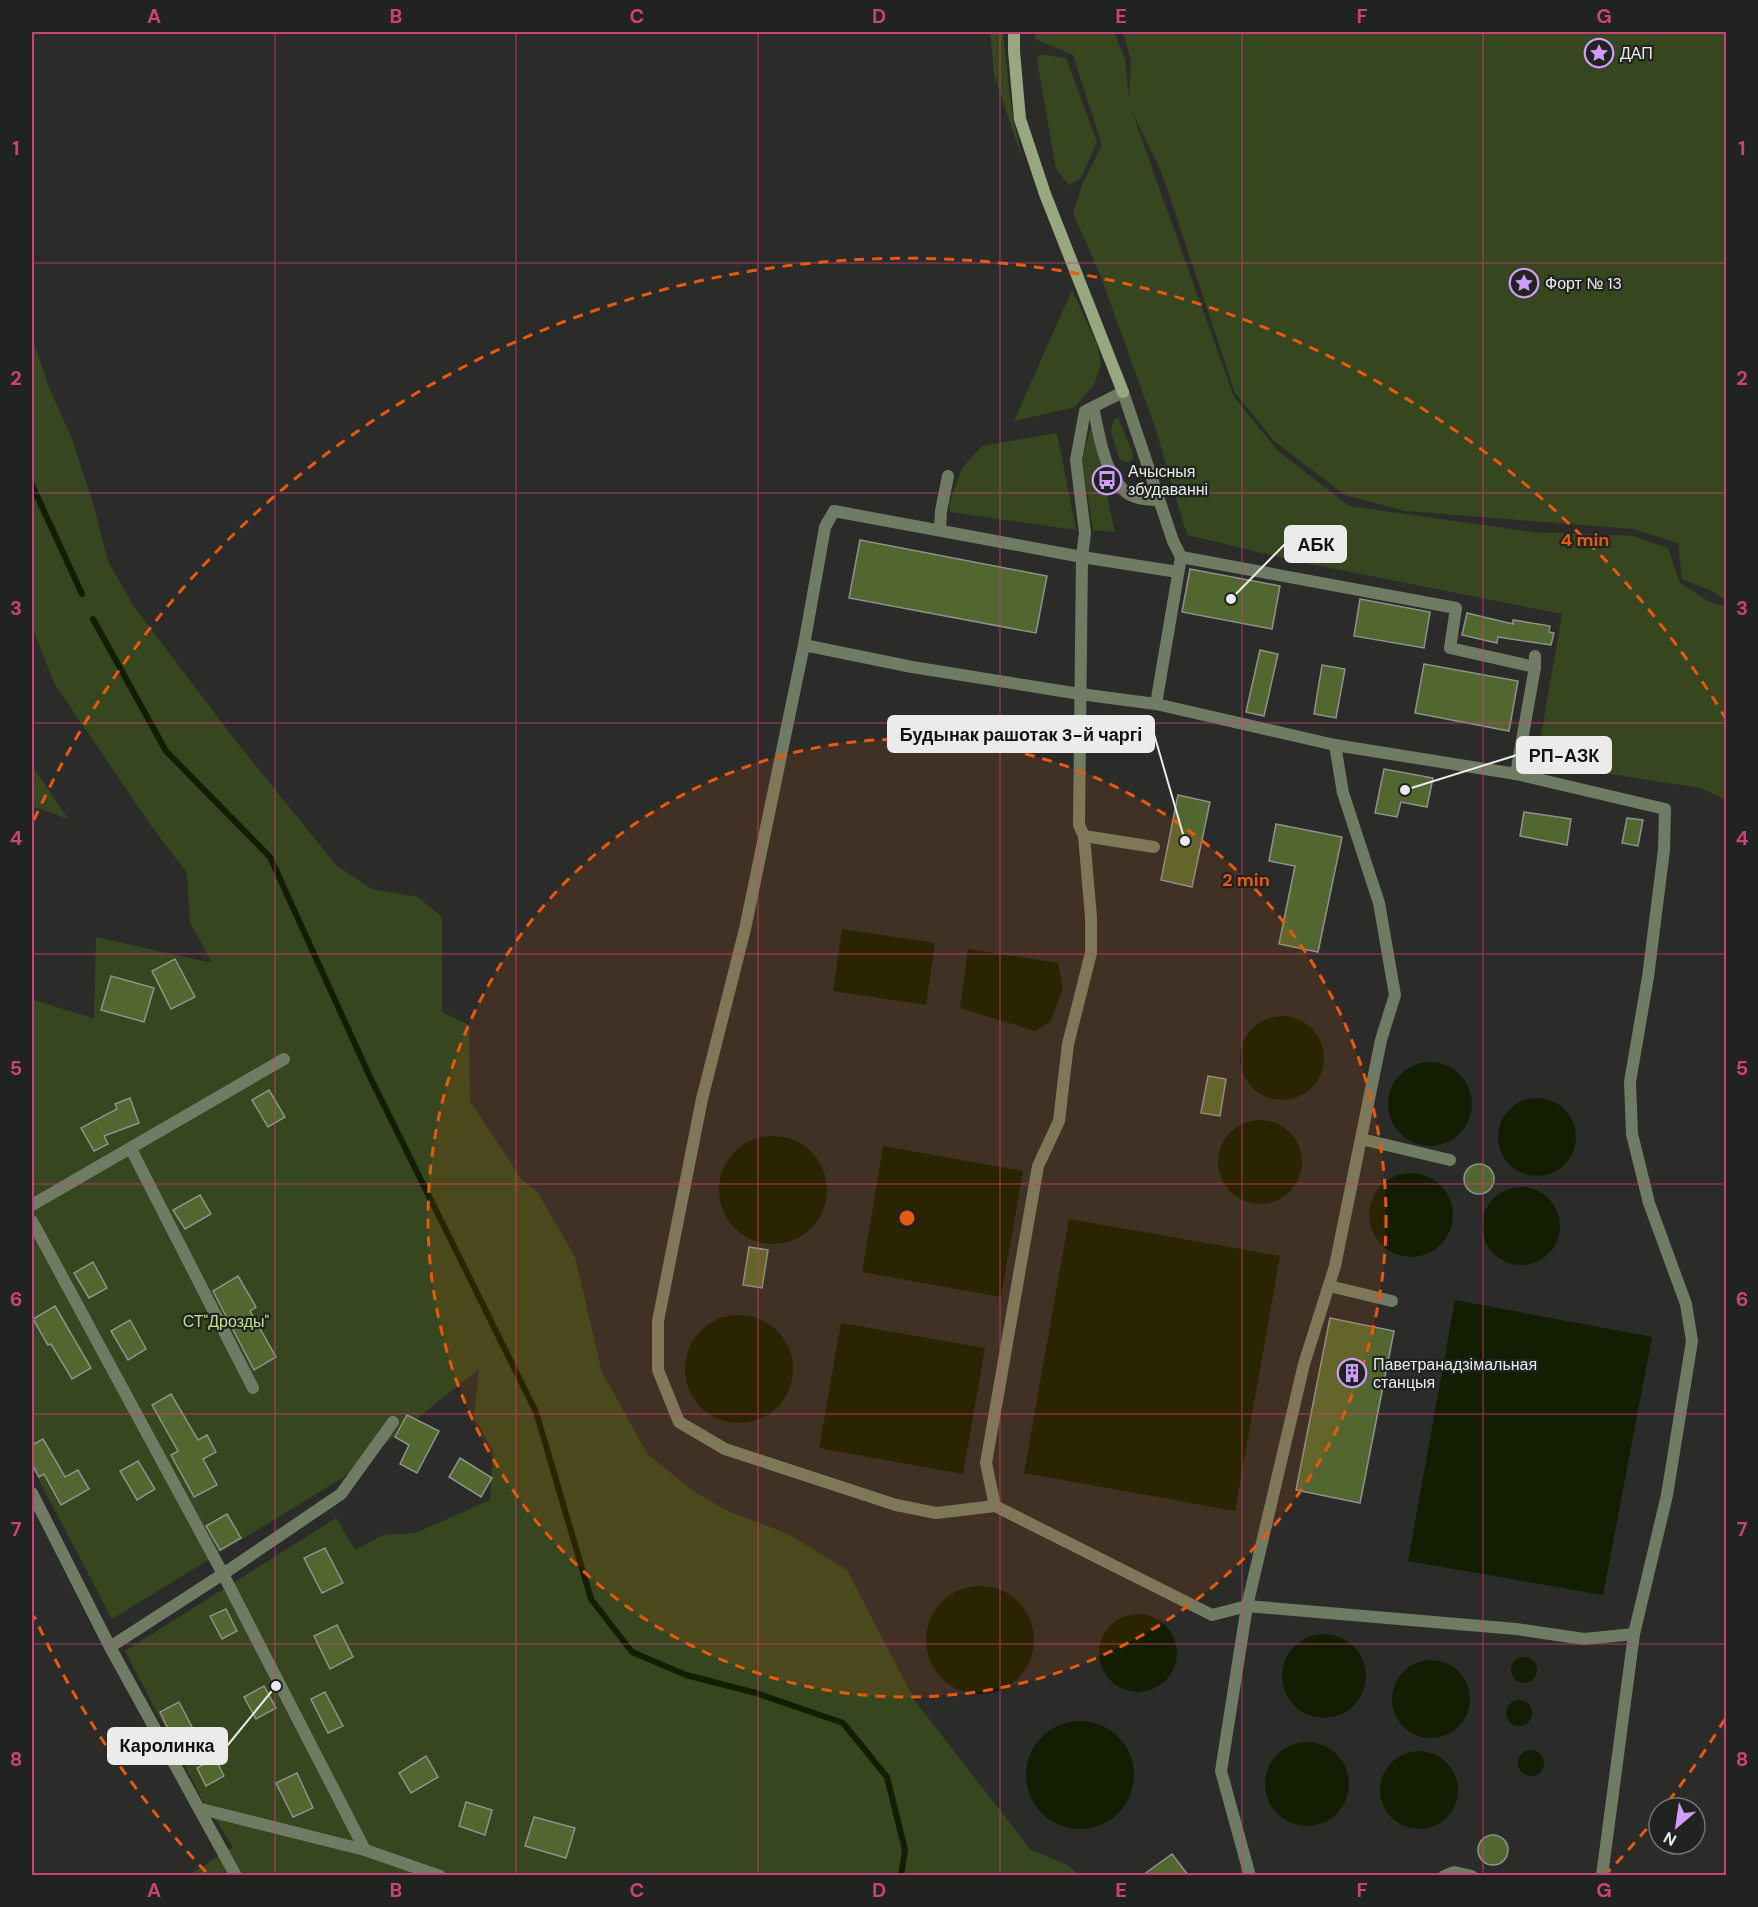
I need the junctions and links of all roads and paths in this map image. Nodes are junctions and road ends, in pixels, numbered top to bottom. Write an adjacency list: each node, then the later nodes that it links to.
1 (1014, 32): 2 (street)
2 (1123, 392): 3 (street); 5 (street)
3 (1093, 408): 5 (street); 7 (street)
4 (948, 476): 6 (street)
5 (1159, 500): 8 (street)
6 (940, 530): 7 (street); 10 (street)
7 (1082, 557): 9 (street); 11 (street)
8 (1180, 557): 9 (street); 14 (street)
9 (1178, 572): 12 (street)
10 (804, 645): 11 (street); 28 (street)
11 (1080, 694): 12 (street); 15 (street)
12 (1156, 704): 13 (street)
13 (1335, 745): 14 (street); 18 (street)
14 (1516, 774): 31 (street)
15 (1084, 836): 16 (street); 28 (street)
16 (1154, 847)
17 (284, 1059): 19 (street)
18 (1361, 1139): 20 (street); 23 (street)
19 (131, 1149): 21 (street); 25 (street)
20 (1450, 1160)
21 (32, 1205)
22 (32, 1221): 29 (street)
23 (1329, 1286): 24 (street); 30 (street)
24 (1392, 1301)
25 (253, 1388)
26 (393, 1422): 29 (street)
27 (32, 1493): 32 (street)
28 (995, 1506): 30 (street)
29 (223, 1574): 32 (street); 34 (street)
30 (1247, 1606): 31 (street); 37 (street)
31 (1634, 1634): 40 (street)
32 (110, 1647): 33 (street)
33 (201, 1809): 34 (street); 35 (street)
34 (365, 1850): 36 (street)
35 (236, 1875)
36 (440, 1875)
37 (1252, 1875)
38 (1444, 1875): 39 (street)
39 (1472, 1875)
40 (1602, 1875)

